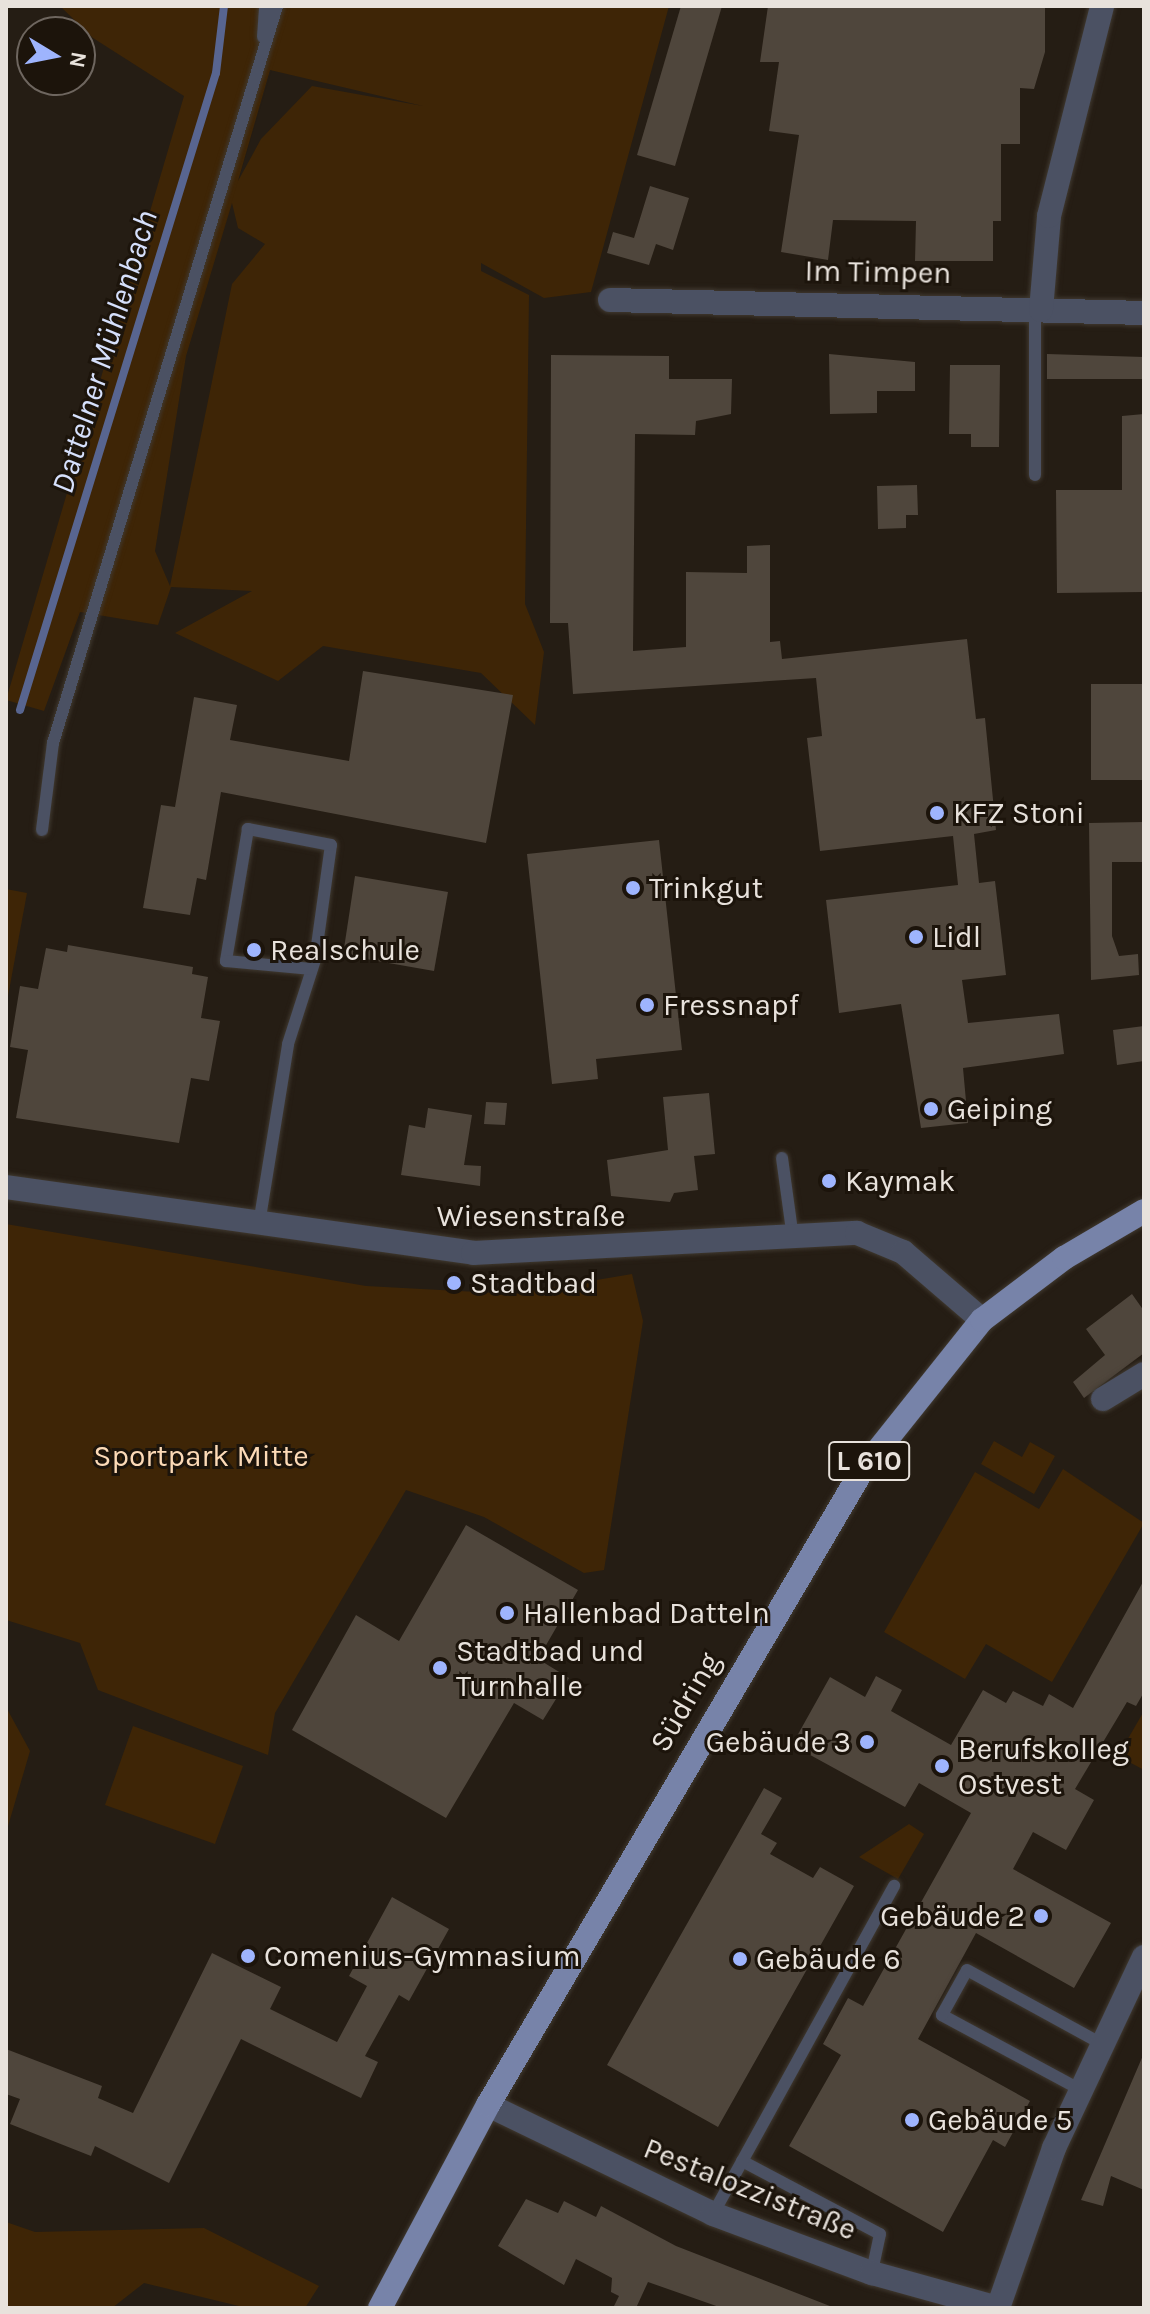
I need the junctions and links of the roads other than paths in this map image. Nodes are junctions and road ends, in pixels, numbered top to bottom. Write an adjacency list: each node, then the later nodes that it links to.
1 (265, 6): 4 (lane)
2 (277, 6): 4 (lane)
3 (1102, 6): 6 (street)
4 (260, 68): 9 (lane)
5 (610, 300): 6 (street, Im Timpen)
6 (1038, 309): 7 (street, Im Timpen); 8 (lane)
7 (1144, 313)
8 (1035, 475)
9 (42, 830)
10 (312, 969): 10 (lane); 14 (lane)
11 (782, 1158): 15 (lane)
12 (6, 1187): 14 (street, Wiesenstraße)
13 (1144, 1211): 16 (main road, Südring / L 610)
14 (258, 1227): 15 (street, Wiesenstraße)
15 (792, 1231): 16 (street, Wiesenstraße)
16 (982, 1320): 23 (main road, Südring / L 610)
17 (1144, 1374): 18 (street)
18 (1103, 1399)
19 (894, 1886): 24 (lane)
20 (1144, 1957): 21 (street)
21 (1102, 2044): 22 (street); 22 (lane)
22 (1081, 2090): 28 (street)
23 (488, 2105): 25 (street, Pestalozzistraße); 27 (main road, Südring / L 610)
24 (742, 2161): 25 (lane); 26 (lane)
25 (713, 2214): 26 (street, Pestalozzistraße)
26 (872, 2273): 28 (street, Pestalozzistraße)
27 (380, 2308)
28 (998, 2308)

